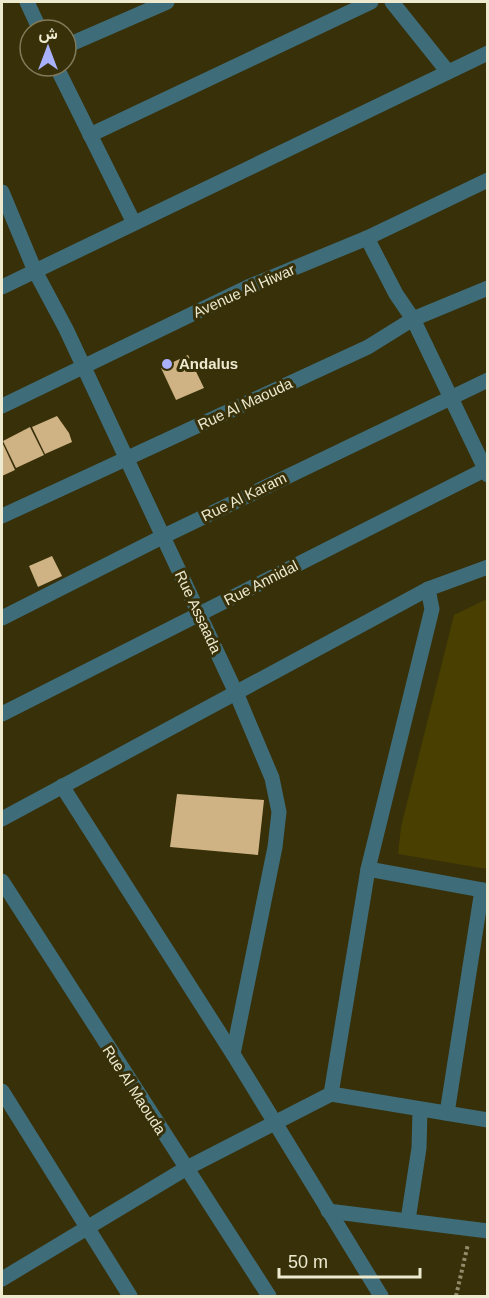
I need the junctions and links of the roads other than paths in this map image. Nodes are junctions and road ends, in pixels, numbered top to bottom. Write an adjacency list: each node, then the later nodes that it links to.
1 (27, 2): 5 (street)
2 (167, 2): 6 (street)
3 (371, 2): 10 (street)
4 (392, 2): 8 (street)
5 (34, 18)
6 (78, 41)
7 (488, 52): 8 (street)
8 (448, 72): 13 (street)
9 (62, 78): 10 (street)
10 (90, 135): 13 (street)
11 (488, 180): 14 (street, Avenue Al Hiwar)
12 (2, 192): 15 (street, Rue Assaada)
13 (134, 223): 15 (street)
14 (368, 238): 18 (street); 19 (street, Avenue Al Hiwar)
15 (35, 271): 16 (street); 19 (street, Rue Assaada)
16 (2, 287)
17 (488, 288): 18 (street, Rue Al Maouda)
18 (412, 320): 21 (street); 23 (street, Rue Al Maouda)
19 (81, 366): 22 (street, Avenue Al Hiwar); 23 (street, Rue Assaada)
20 (488, 381): 21 (street, Rue Al Karam)
21 (452, 397): 24 (street); 26 (street, Rue Al Karam)
22 (2, 406)
23 (125, 459): 25 (street, Rue Al Maouda); 26 (street, Rue Assaada)
24 (486, 471): 29 (street, Rue Annidal)
25 (2, 516)
26 (162, 537): 29 (street, Rue Assaada); 30 (street, Rue Al Karam)
27 (488, 567): 28 (street)
28 (428, 589): 31 (street); 35 (street)
29 (199, 614): 31 (street, Rue Assaada); 32 (street, Rue Annidal)
30 (2, 618)
31 (237, 694): 33 (street); 38 (street, Rue Assaada)
32 (2, 714)
33 (62, 786): 34 (street); 38 (street)
34 (2, 819)
35 (368, 869): 37 (street); 40 (street)
36 (2, 881): 45 (street, Rue Al Maouda)
37 (485, 890): 42 (street)
38 (233, 1054): 44 (street)
39 (2, 1091): 48 (street)
40 (331, 1094): 41 (street); 44 (street)
41 (420, 1110): 42 (street); 47 (street)
42 (447, 1113): 43 (street)
43 (488, 1120)
44 (275, 1122): 45 (street); 46 (street)
45 (185, 1169): 48 (street); 52 (street, Rue Al Maouda)
46 (328, 1210): 47 (street); 53 (street)
47 (408, 1220): 49 (street)
48 (88, 1228): 50 (street); 51 (street)
49 (480, 1230)
50 (2, 1279)
51 (130, 1296)
52 (269, 1296)
53 (381, 1296)

